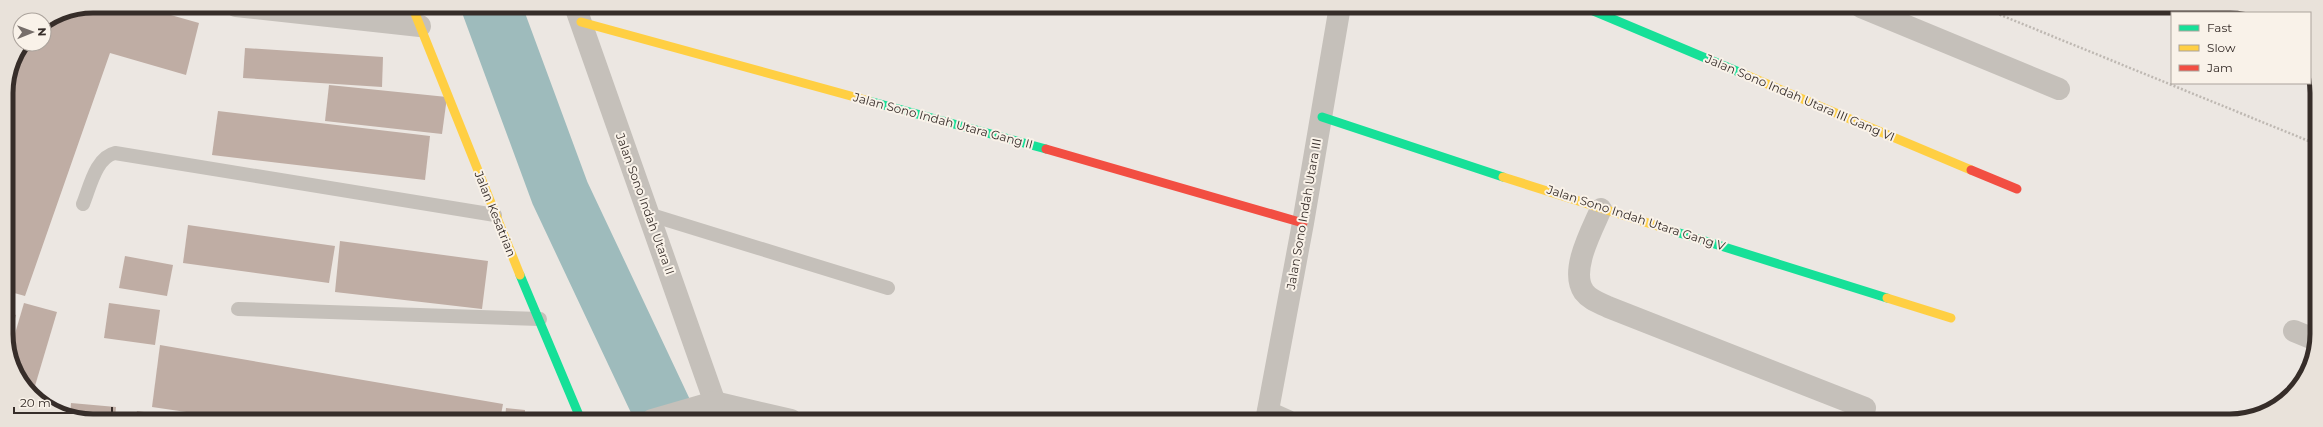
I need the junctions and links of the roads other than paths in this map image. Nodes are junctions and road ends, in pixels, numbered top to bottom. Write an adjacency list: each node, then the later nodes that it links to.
1 (302, 13): 7 (street)
2 (415, 13): 7 (street, Jalan Kesatrian)
3 (1339, 13): 9 (street, Jalan Sono Indah Utara III)
4 (1601, 13): 10 (street, Jalan Sono Indah Utara III Gang VI)
5 (1875, 13): 8 (street)
6 (578, 14): 13 (street, Jalan Sono Indah Utara II); 15 (street, Jalan Sono Indah Utara Gang II)
7 (420, 26): 14 (street, Jalan Kesatrian)
8 (2059, 89)
9 (1322, 117): 12 (street, Jalan Sono Indah Utara Gang V); 15 (street, Jalan Sono Indah Utara III)
10 (2017, 189)
11 (84, 204): 14 (lane)
12 (1601, 208): 18 (street, Jalan Sono Indah Utara Gang V); 22 (street)
13 (648, 214): 16 (lane); 23 (street, Jalan Sono Indah Utara II)
14 (495, 215): 19 (street, Jalan Kesatrian)
15 (1303, 224): 27 (street, Jalan Sono Indah Utara III)
16 (888, 288)
17 (238, 309): 19 (lane)
18 (1951, 318)
19 (540, 319): 24 (street, Jalan Kesatrian)
20 (2294, 331): 21 (street)
21 (2310, 337)
22 (1865, 408)
23 (713, 409): 25 (street); 26 (street)
24 (579, 414)
25 (685, 414)
26 (748, 414)
27 (1267, 414)

